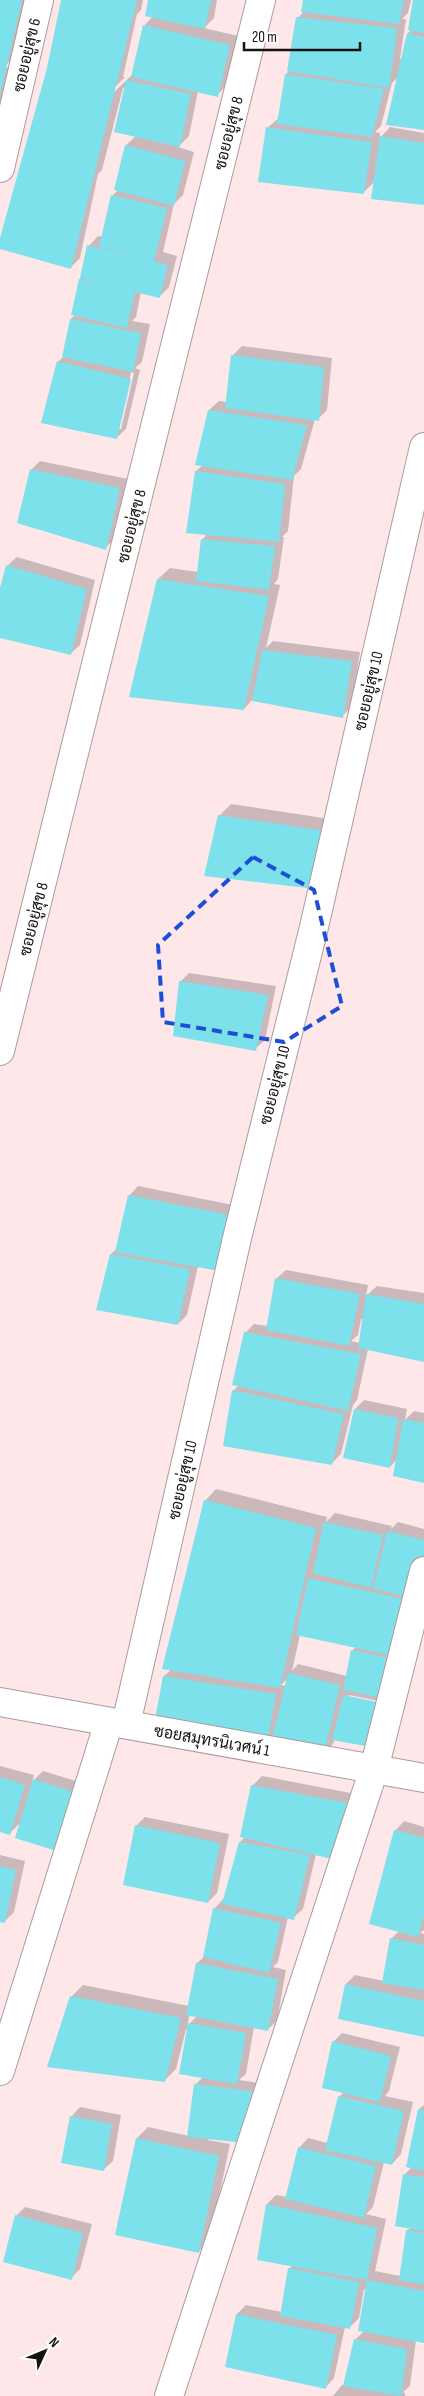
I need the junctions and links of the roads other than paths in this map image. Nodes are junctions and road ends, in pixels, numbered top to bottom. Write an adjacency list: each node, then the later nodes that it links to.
1 (39, 0): 3 (street, ซอยอยู่สุข 6)
2 (261, 0): 5 (street, ซอยอยู่สุข 8)
3 (0, 168)
4 (424, 446): 8 (street, ซอยอยู่สุข 10)
5 (0, 1051)
6 (424, 1570): 9 (street)
7 (0, 1702): 8 (street, ซอยสมุทรนิเวศน์ 1)
8 (117, 1723): 9 (street, ซอยสมุทรนิเวศน์ 1); 11 (street, ซอยอยู่สุข 10)
9 (374, 1769): 10 (street, ซอยสมุทรนิเวศน์ 1); 12 (street)
10 (424, 1778)
11 (0, 2071)
12 (168, 2396)

